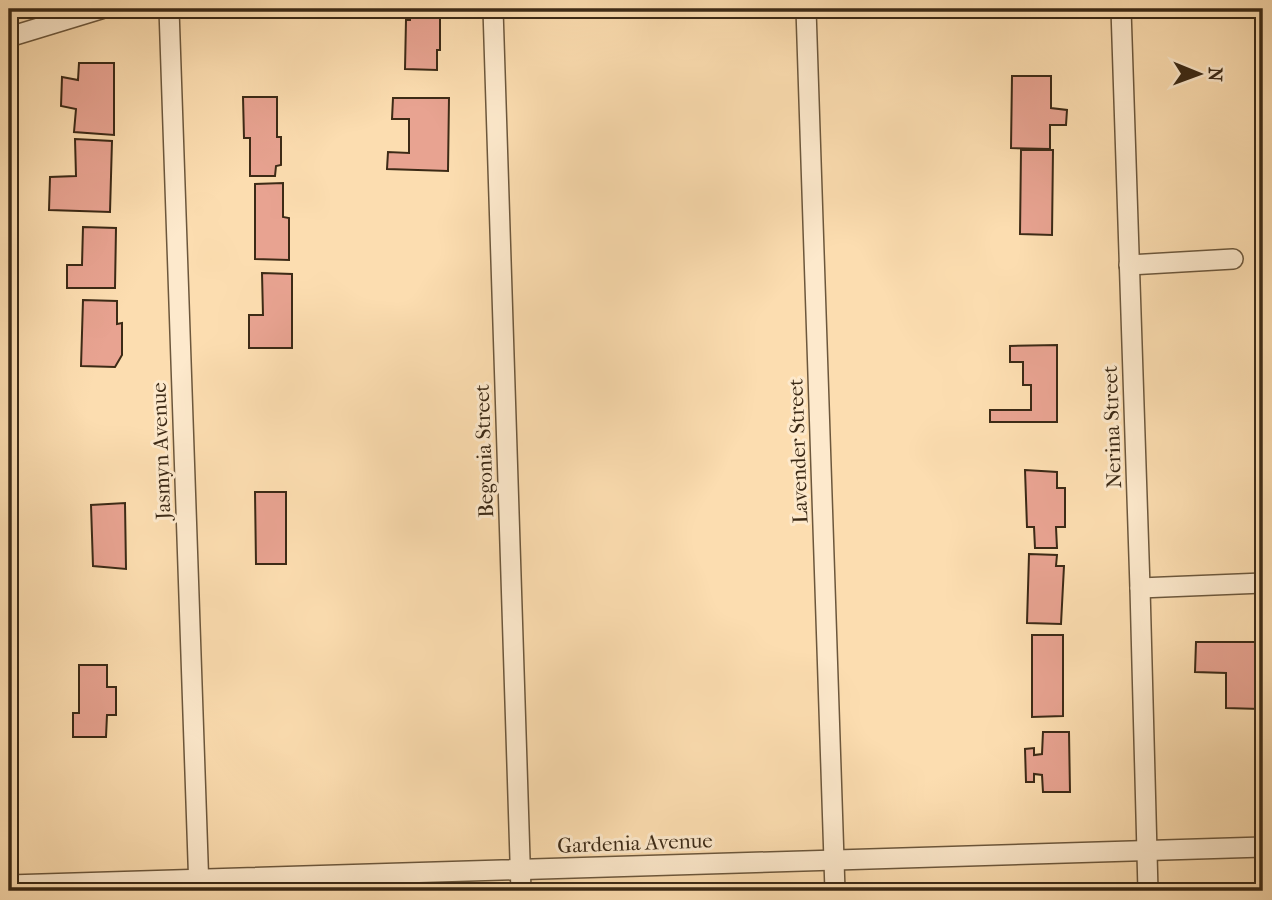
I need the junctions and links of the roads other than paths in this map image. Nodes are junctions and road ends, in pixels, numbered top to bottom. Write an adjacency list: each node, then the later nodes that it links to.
1 (100, 9): 6 (street)
2 (169, 9): 16 (street, Jasmyn Avenue)
3 (494, 9): 14 (street, Begonia Street)
4 (806, 9): 13 (street, Lavender Street)
5 (1121, 9): 8 (street, Nerina Street)
6 (9, 37)
7 (1233, 259): 8 (street)
8 (1129, 265): 10 (street, Nerina Street)
9 (1263, 583): 10 (street)
10 (1140, 587): 12 (street, Nerina Street)
11 (1263, 847): 12 (street, Gardenia Avenue)
12 (1146, 850): 13 (street, Gardenia Avenue); 19 (street, Nerina Street)
13 (834, 859): 14 (street, Gardenia Avenue); 18 (street, Lavender Street)
14 (520, 869): 16 (street, Gardenia Avenue); 17 (street, Begonia Street)
15 (9, 885): 16 (street, Gardenia Avenue)
16 (199, 886)
17 (521, 891)
18 (835, 891)
19 (1148, 891)

